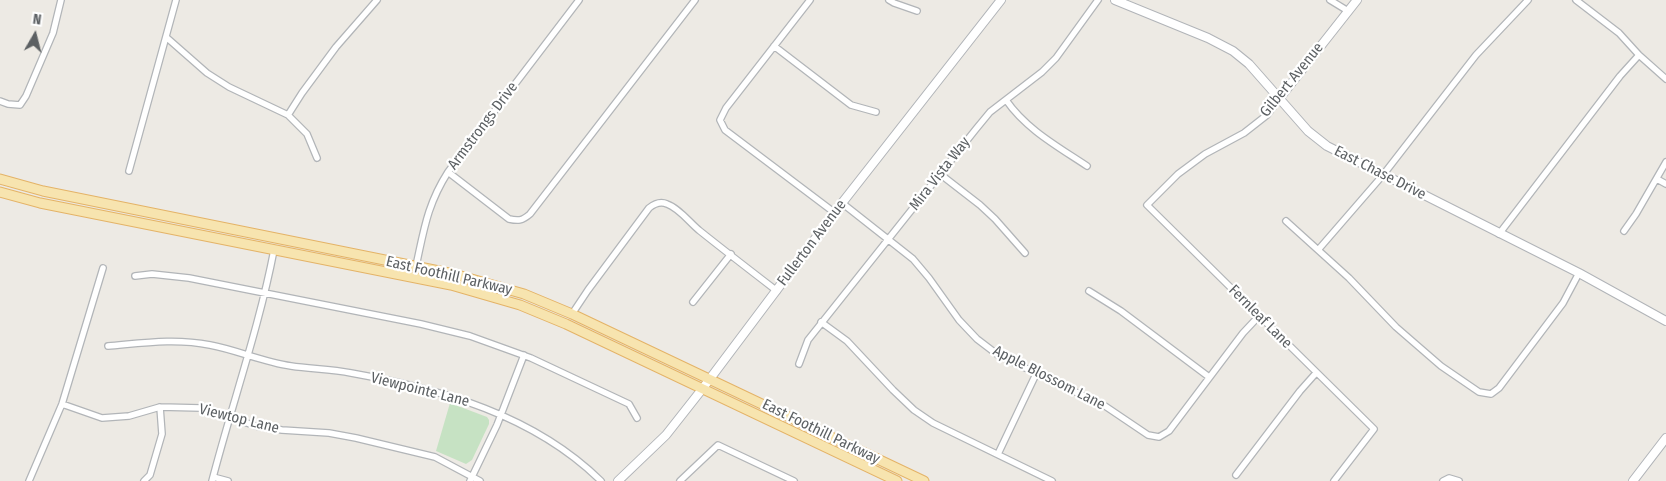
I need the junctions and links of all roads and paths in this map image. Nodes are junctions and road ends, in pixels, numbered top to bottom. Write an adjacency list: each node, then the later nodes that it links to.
1 (61, 0): 23 (street)
2 (176, 0): 17 (street)
3 (377, 0): 25 (street)
4 (579, 0): 30 (street, Armstrongs Drive)
5 (695, 0): 30 (street)
6 (889, 0): 15 (street)
7 (1001, 0): 37 (street, Fullerton Avenue)
8 (1098, 0): 22 (street, Mira Vista Way)
9 (1115, 0): 21 (street, East Chase Drive)
10 (1330, 0): 16 (street)
11 (1357, 0): 16 (street, Gilbert Avenue)
12 (1528, 0): 32 (street)
13 (1576, 0): 19 (street)
14 (807, 1): 18 (street)
15 (917, 11)
16 (1348, 11): 21 (street, Gilbert Avenue)
17 (166, 37): 25 (street); 29 (street)
18 (774, 46): 24 (street); 39 (street)
19 (1639, 55): 20 (street); 42 (street)
20 (1666, 79)
21 (1279, 99): 32 (street, East Chase Drive); 38 (street, Gilbert Avenue)
22 (1006, 100): 28 (street); 31 (street, Mira Vista Way)
23 (0, 101)
24 (876, 112)
25 (288, 115): 26 (street)
26 (317, 158)
27 (1666, 162): 33 (street)
28 (1087, 166)
29 (129, 171)
30 (448, 172): 48 (street, Armstrongs Drive)
31 (940, 174): 43 (street, Mira Vista Way); 46 (street)
32 (1383, 175): 42 (street, East Chase Drive); 45 (street)
33 (1657, 179): 35 (street); 41 (street)
34 (0, 180): 48 (main road, East Foothill Parkway)
35 (1666, 184)
36 (0, 192): 44 (main road, East Foothill Parkway)
37 (842, 203): 39 (street, Fullerton Avenue); 43 (street, Apple Blossom Lane)
38 (1147, 205): 57 (street, Fernleaf Lane)
39 (835, 213): 52 (street, Fullerton Avenue)
40 (1286, 221): 45 (street)
41 (1624, 231)
42 (1499, 234): 50 (street, East Chase Drive)
43 (888, 240): 59 (street, Mira Vista Way); 64 (street, Apple Blossom Lane)
44 (274, 250): 54 (street); 68 (main road, East Foothill Parkway)
45 (1318, 250): 50 (street)
46 (1025, 253)
47 (731, 254): 52 (street); 55 (street); 56 (street)
48 (416, 266): 56 (main road, East Foothill Parkway)
49 (103, 268): 69 (street)
50 (1580, 273): 58 (street, East Chase Drive)
51 (135, 276): 54 (street)
52 (777, 291): 67 (street, Fullerton Avenue)
53 (1089, 291): 66 (street)
54 (266, 292): 61 (street); 62 (street)
55 (693, 302)
56 (572, 314): 67 (main road, East Foothill Parkway)
57 (1259, 316): 65 (street, Fernleaf Lane); 66 (street)
58 (1666, 321)
59 (821, 322): 63 (street, Mira Vista Way); 75 (street)
60 (108, 346): 61 (street, Viewpointe Lane)
61 (249, 355): 71 (street, Viewpointe Lane); 72 (street)
62 (524, 355): 71 (street); 73 (street)
63 (799, 364)
64 (1037, 372): 66 (street, Apple Blossom Lane); 75 (street)
65 (1316, 373): 76 (street); 91 (street, Fernleaf Lane)
66 (1209, 377)
67 (710, 379): 68 (street, Fullerton Avenue); 89 (main road, East Foothill Parkway)
68 (703, 388): 85 (street, Fullerton Avenue); 88 (main road, East Foothill Parkway)
69 (62, 404): 70 (street, Viewtop Lane); 80 (street)
70 (160, 407): 72 (street, Viewtop Lane); 81 (street)
71 (501, 415): 78 (street); 84 (street, Viewpointe Lane)
72 (231, 417): 77 (street); 78 (street, Viewtop Lane)
73 (638, 418)
74 (1666, 438): 93 (street)
75 (998, 454): 90 (street)
76 (1236, 475)
77 (212, 479): 82 (street)
78 (472, 479): 83 (street, Viewtop Lane)
79 (1446, 480): 92 (street)
80 (29, 481)
81 (144, 481)
82 (228, 481)
83 (480, 481)
84 (601, 481)
85 (618, 481)
86 (680, 481): 87 (street)
87 (794, 481)
88 (897, 481)
89 (924, 481)
90 (1052, 481)
91 (1334, 481)
92 (1459, 481)
93 (1633, 481)

